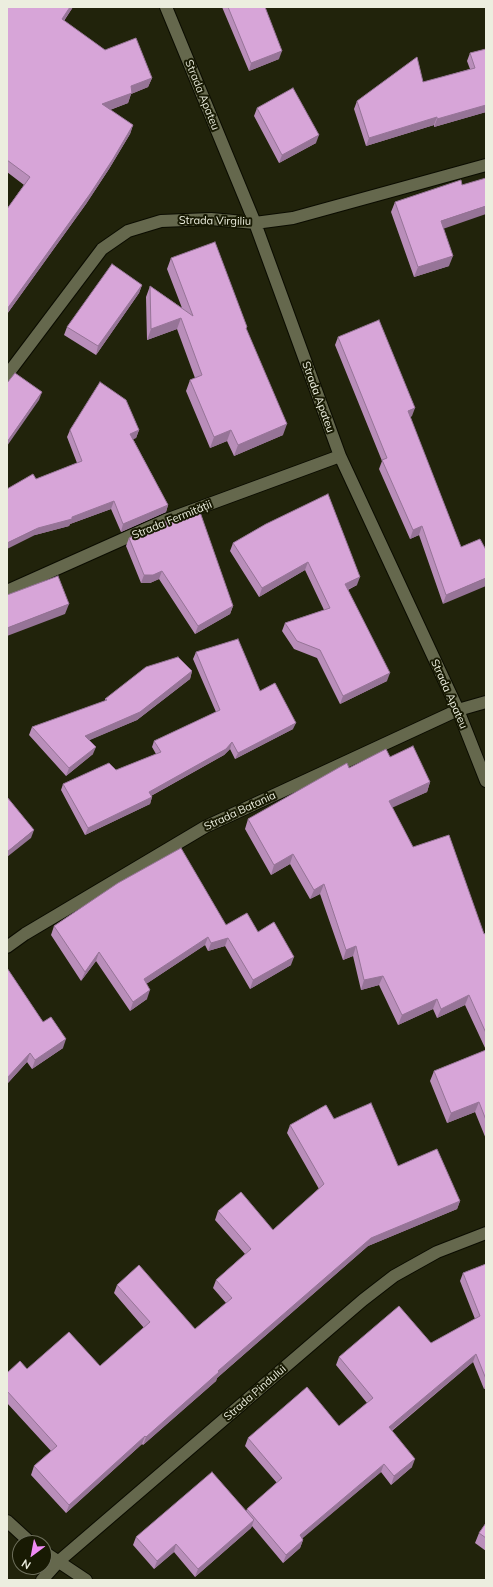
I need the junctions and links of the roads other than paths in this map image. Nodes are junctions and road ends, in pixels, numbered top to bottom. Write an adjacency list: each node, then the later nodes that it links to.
1 (166, 7): 3 (street, Strada Apateu)
2 (486, 165): 3 (street, Strada Virgiliu)
3 (254, 223): 4 (street, Strada Virgiliu); 5 (street, Strada Apateu)
4 (7, 375)
5 (340, 456): 6 (street, Strada Fermității); 8 (street, Strada Apateu)
6 (7, 591)
7 (486, 702): 8 (street, Strada Batania)
8 (458, 710): 9 (street, Strada Apateu); 10 (street, Strada Batania)
9 (486, 781)
10 (7, 946)
11 (486, 1233): 15 (street, Strada Pindului)
12 (7, 1521): 13 (street)
13 (22, 1535)
14 (52, 1557): 15 (street)
15 (59, 1561): 16 (street, Strada Pindului); 17 (street)
16 (42, 1580)
17 (86, 1580)

